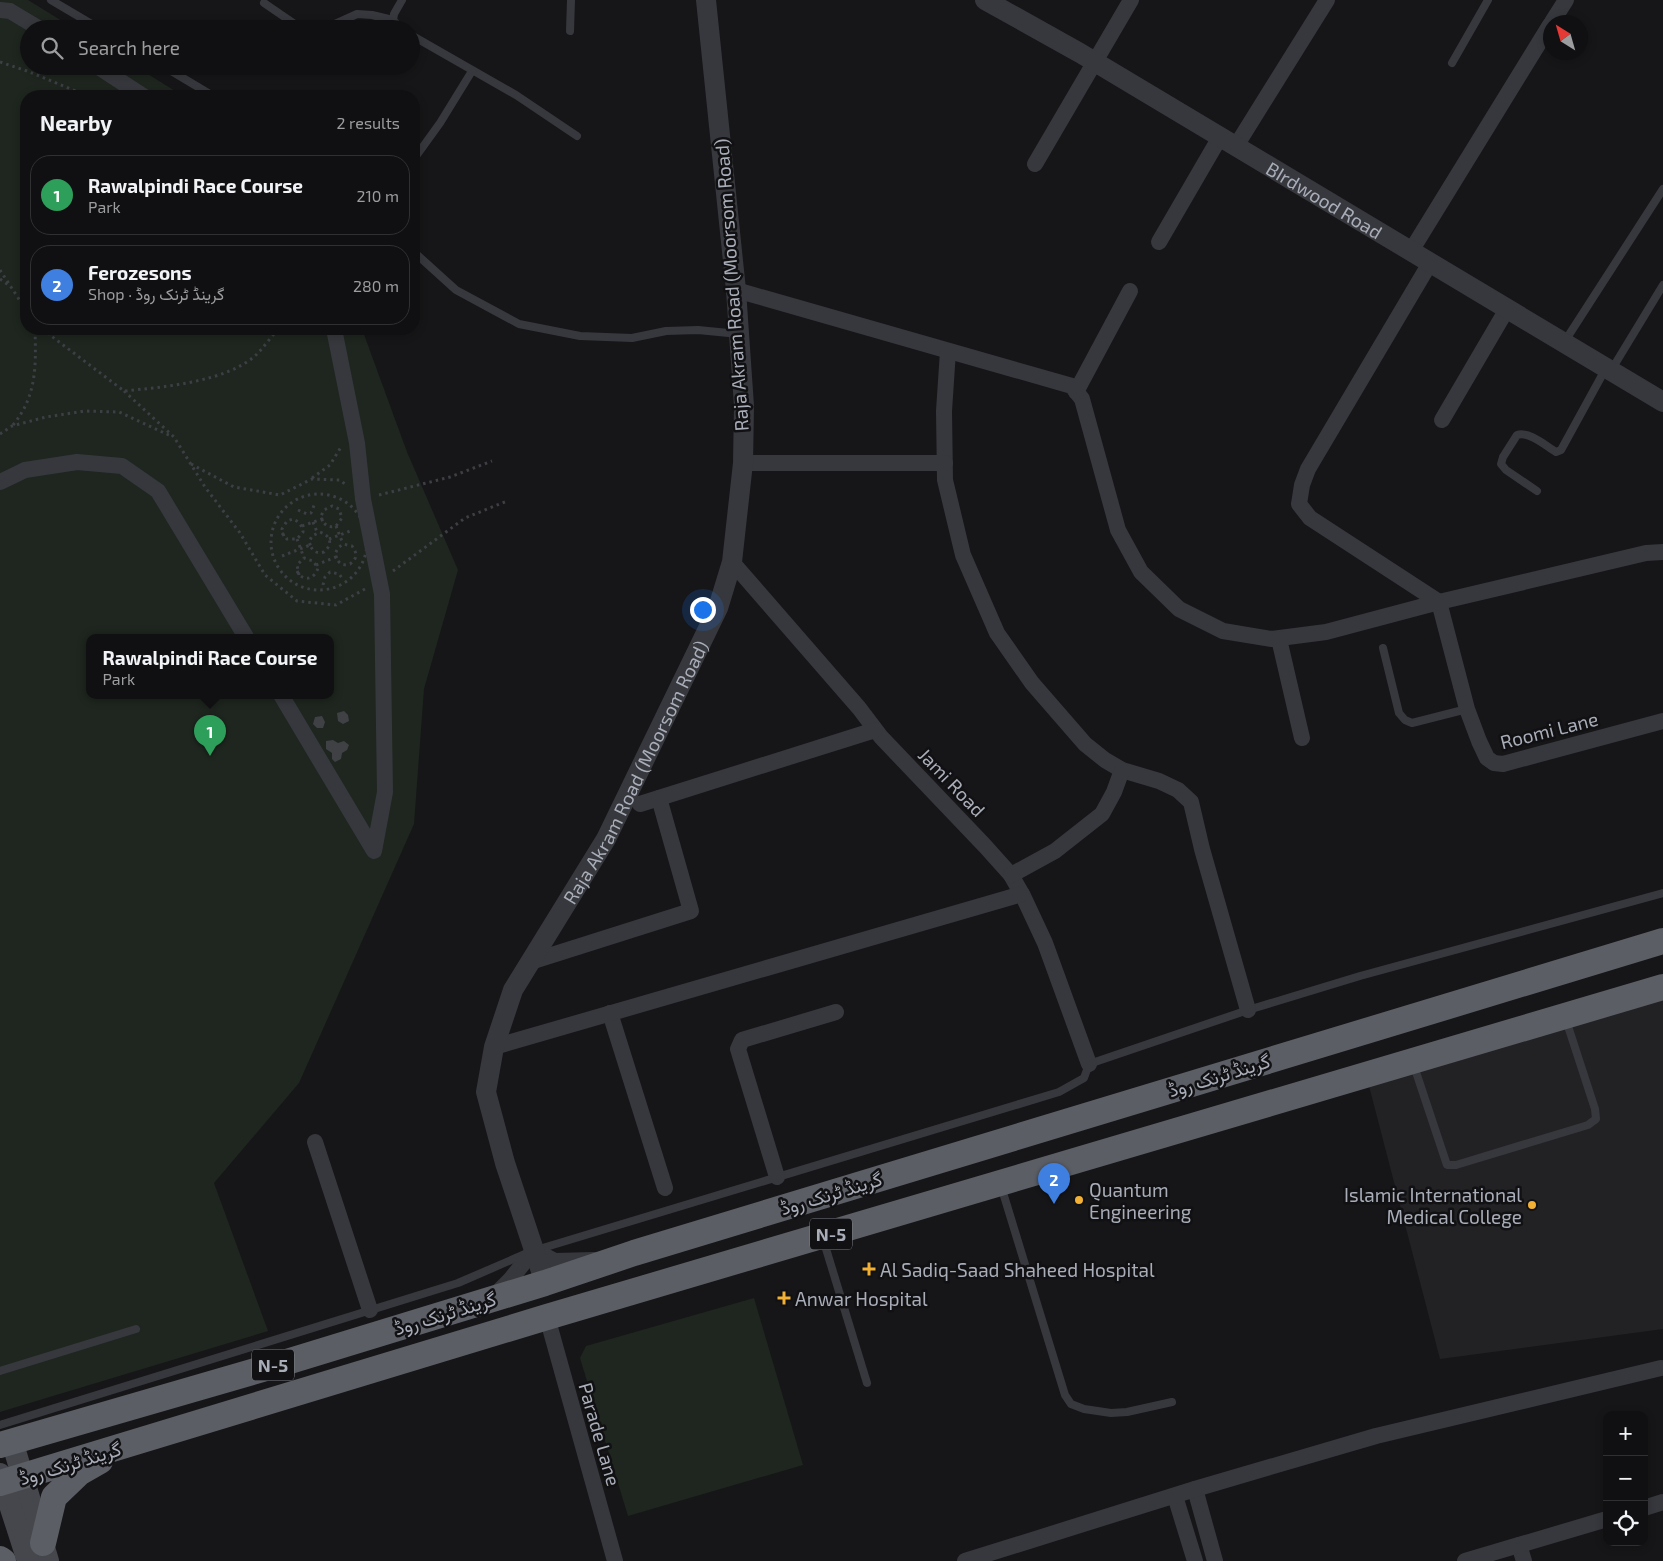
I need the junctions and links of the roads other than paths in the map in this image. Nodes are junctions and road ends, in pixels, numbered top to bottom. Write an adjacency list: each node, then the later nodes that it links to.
1 (51, 0): 14 (lane)
2 (402, 0): 17 (lane)
3 (706, 0): 38 (street, Raja Akram Road (Moorsom Road))
4 (985, 0): 21 (street, BIrdwood Road)
5 (1131, 0): 21 (street)
6 (1327, 0): 29 (street)
7 (1488, 0): 22 (lane)
8 (1566, 0): 12 (street)
9 (569, 1): 18 (lane)
10 (264, 3): 15 (lane)
11 (0, 10): 13 (street)
12 (1557, 15)
13 (25, 20)
14 (85, 20)
15 (289, 20)
16 (344, 20): 17 (lane)
17 (393, 20)
18 (570, 31)
19 (1543, 37): 34 (street)
20 (420, 41): 23 (lane)
21 (1095, 62): 29 (street, BIrdwood Road); 31 (street)
22 (1452, 63)
23 (472, 71): 28 (lane); 30 (lane)
24 (111, 75): 26 (street)
25 (178, 75): 27 (lane)
26 (134, 90)
27 (203, 90)
28 (577, 136)
29 (1228, 142): 33 (street); 34 (street, BIrdwood Road)
30 (420, 150)
31 (1035, 164)
32 (1663, 189): 43 (lane)
33 (1159, 242)
34 (1411, 251): 36 (street, BIrdwood Road)
35 (420, 257): 41 (lane)
36 (1430, 263): 40 (street, BIrdwood Road); 55 (street)
37 (1663, 286): 45 (lane)
38 (736, 290): 41 (street, Raja Akram Road (Moorsom Road)); 44 (street)
39 (1130, 291): 46 (street)
40 (1507, 309): 43 (street, BIrdwood Road); 48 (street)
41 (739, 334): 49 (street, Raja Akram Road (Moorsom Road))
42 (335, 335): 59 (street)
43 (1564, 343): 45 (street, BIrdwood Road)
44 (948, 350): 46 (street); 50 (street)
45 (1608, 370): 47 (street, BIrdwood Road); 52 (lane)
46 (1076, 392): 57 (street)
47 (1663, 402)
48 (1442, 420)
49 (743, 462): 50 (street); 54 (street, Raja Akram Road (Moorsom Road))
50 (945, 463): 64 (street)
51 (0, 482): 56 (street)
52 (1537, 491)
53 (1663, 552): 55 (street)
54 (732, 562): 62 (street, Jami Road); 71 (street, Raja Akram Road (Moorsom Road))
55 (1439, 602): 57 (street); 60 (street, Roomi Lane)
56 (244, 634)
57 (1279, 638): 63 (street)
58 (1383, 648): 60 (lane)
59 (282, 699)
60 (1467, 709): 61 (street, Roomi Lane)
61 (1663, 721)
62 (875, 730): 65 (street); 67 (street, Jami Road)
63 (1302, 738)
64 (1122, 770): 67 (street); 73 (street)
65 (658, 798): 66 (street); 71 (street)
66 (640, 804)
67 (1011, 875): 69 (street, Jami Road)
68 (1663, 892): 73 (lane)
69 (1022, 894): 75 (street); 79 (street, Jami Road)
70 (1663, 941): 86 (highway, گرینڈ ٹرنک روڈ / N-5)
71 (530, 962): 77 (street, Raja Akram Road (Moorsom Road))
72 (1663, 987): 76 (highway, گرینڈ ٹرنک روڈ / N-5)
73 (1248, 1010): 79 (lane)
74 (836, 1012): 81 (street)
75 (610, 1013): 77 (street); 83 (street)
76 (1565, 1017): 78 (highway, گرینڈ ٹرنک روڈ / N-5); 78 (lane)
77 (494, 1047): 85 (street, Raja Akram Road (Moorsom Road))
78 (1413, 1061): 82 (highway, گرینڈ ٹرنک روڈ / N-5)
79 (1089, 1064): 81 (lane)
80 (315, 1142): 89 (street)
81 (777, 1177): 85 (lane)
82 (1000, 1184): 84 (highway, گرینڈ ٹرنک روڈ / N-5); 95 (lane)
83 (665, 1188)
84 (822, 1236): 90 (highway, گرینڈ ٹرنک روڈ / N-5); 94 (lane)
85 (534, 1250): 86 (street); 87 (street, Raja Akram Road (Moorsom Road)); 88 (street); 89 (lane)
86 (612, 1260): 87 (highway, گرینڈ ٹرنک روڈ / N-5)
87 (545, 1283): 88 (highway, گرینڈ ٹرنک روڈ / N-5)
88 (491, 1299): 96 (highway, گرینڈ ٹرنک روڈ / N-5)
89 (370, 1310): 96 (lane)
90 (547, 1317): 97 (highway, گرینڈ ٹرنک روڈ / N-5); 106 (street, Parade Lane)
91 (136, 1329): 93 (lane)
92 (1661, 1368): 99 (street)
93 (0, 1372)
94 (867, 1383)
95 (1172, 1402)
96 (4, 1437): 98 (main road)
97 (122, 1447): 98 (highway, گرینڈ ٹرنک روڈ / N-5); 105 (highway)
98 (6, 1479): 105 (main road)
99 (1195, 1489): 100 (street); 109 (street)
100 (1176, 1496): 107 (street); 108 (street)
101 (1663, 1502): 102 (street)
102 (1648, 1507)
103 (1603, 1520): 104 (street)
104 (1519, 1545): 110 (street); 111 (street)
105 (40, 1555)
106 (615, 1561)
107 (965, 1561)
108 (1195, 1561)
109 (1215, 1561)
110 (1465, 1561)
111 (1524, 1561)

